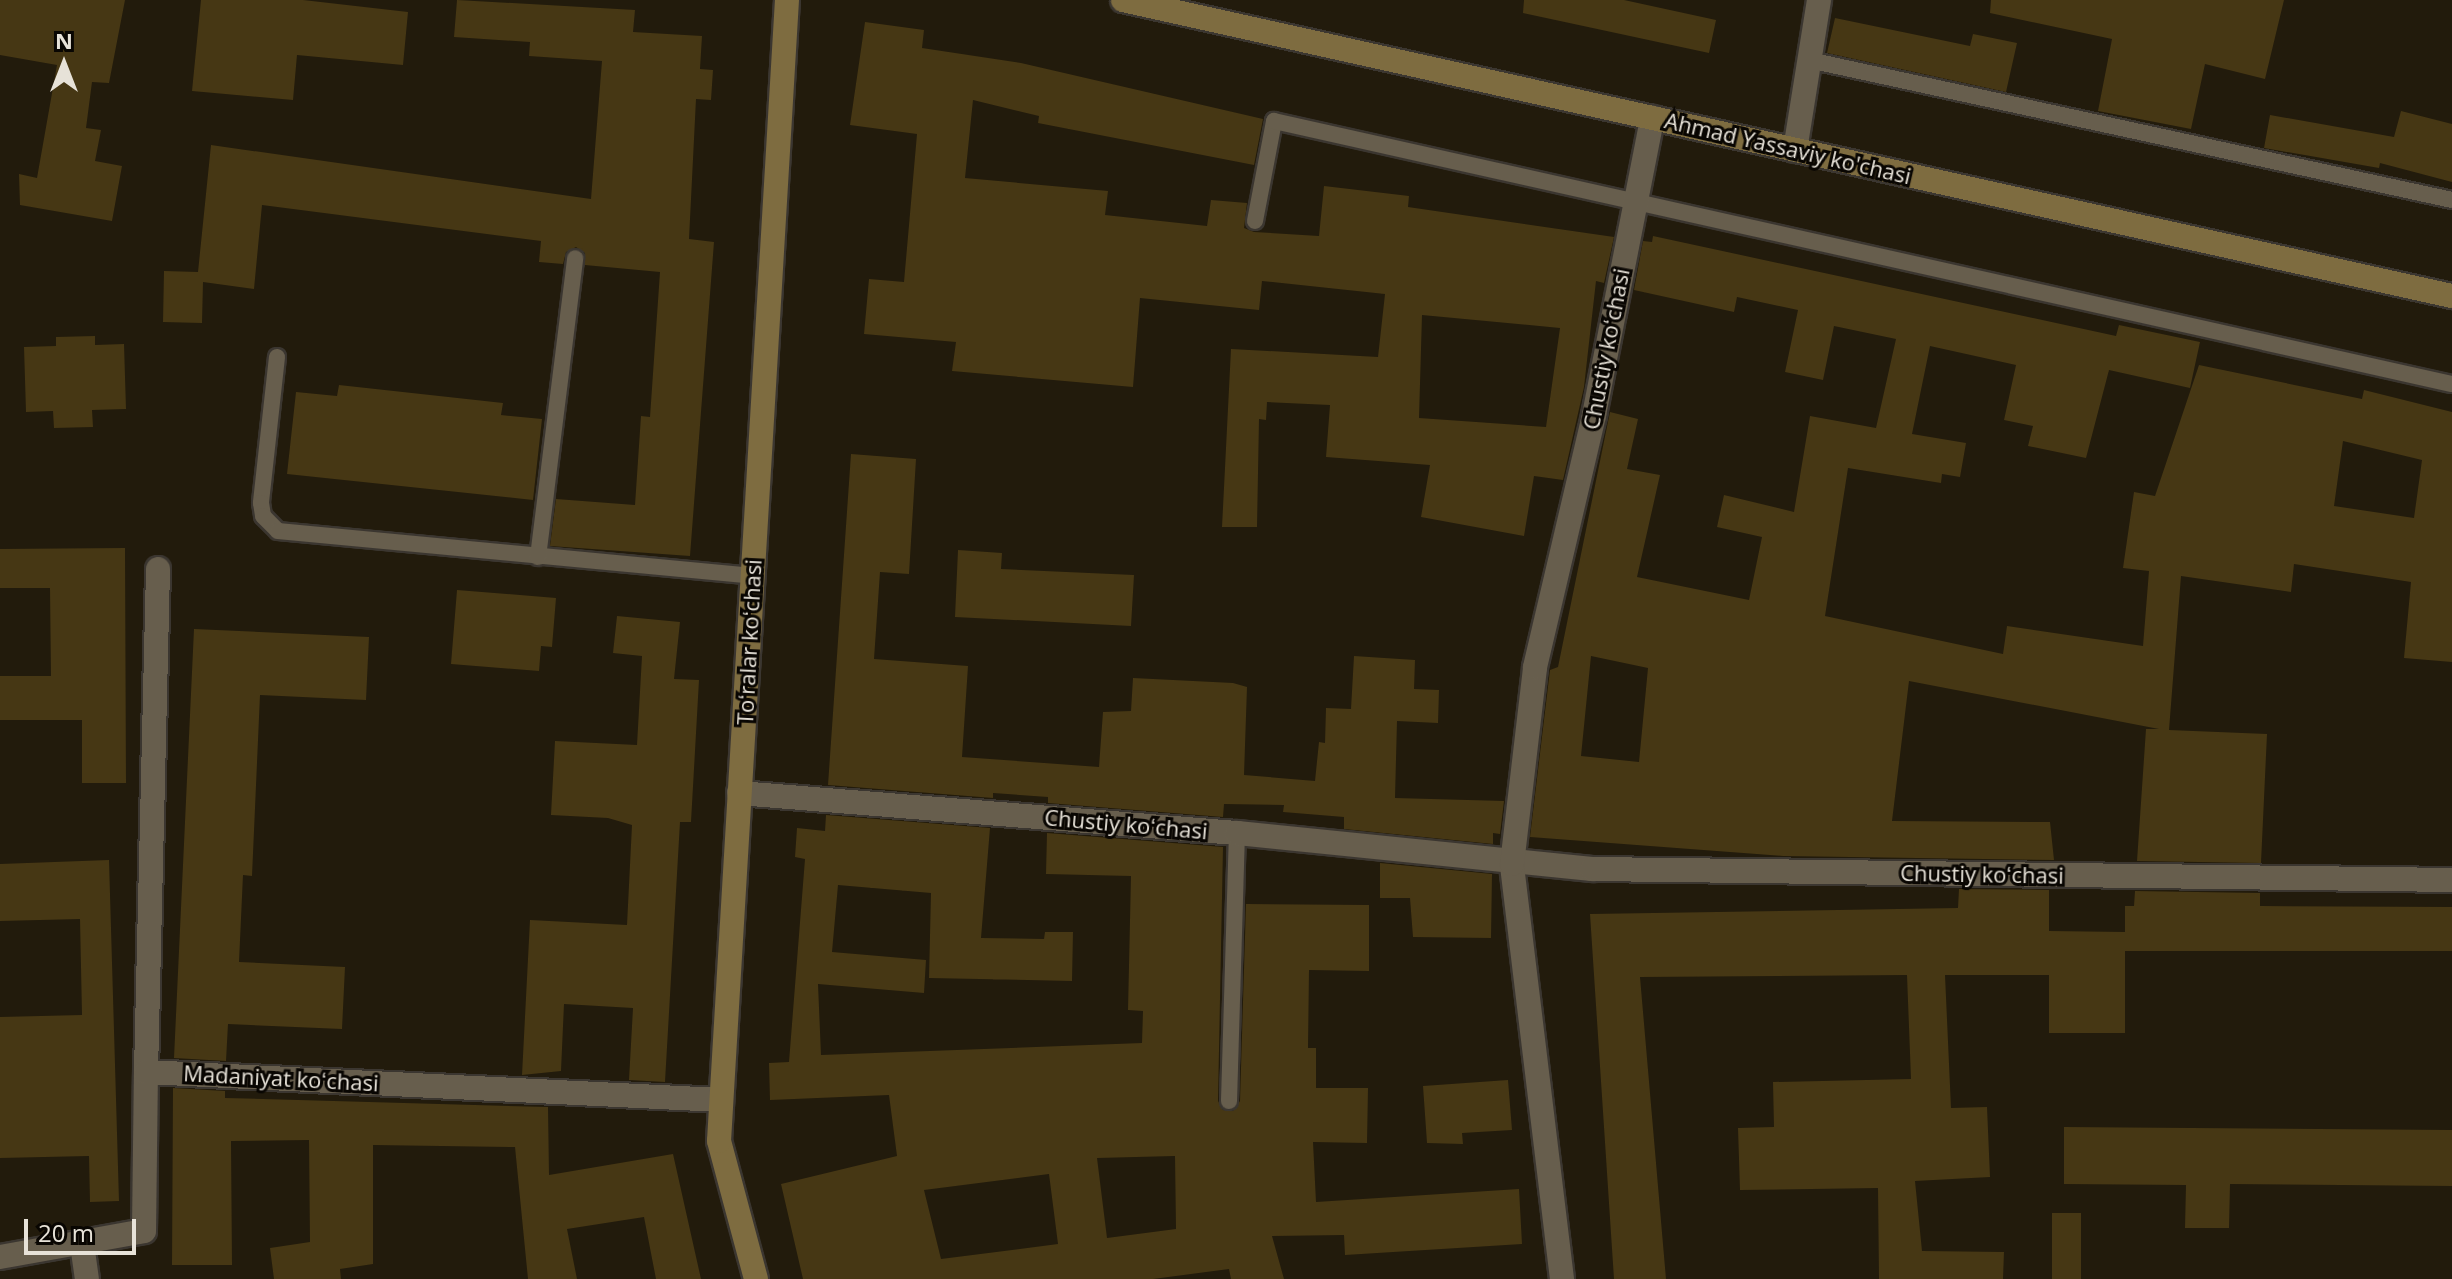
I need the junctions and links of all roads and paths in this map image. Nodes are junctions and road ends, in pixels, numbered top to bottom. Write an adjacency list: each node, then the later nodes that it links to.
1 (787, 0): 17 (main road, Toʻralar koʻchasi)
2 (1123, 0): 4 (main road, Ahmad Yassaviy ko'chasi)
3 (1819, 0): 5 (street)
4 (1153, 3): 6 (main road, Ahmad Yassaviy ko'chasi)
5 (1809, 60): 7 (street); 8 (lane)
6 (1652, 118): 7 (main road, Ahmad Yassaviy ko'chasi); 9 (street, Chustiy koʻchasi)
7 (1795, 150): 12 (main road, Ahmad Yassaviy ko'chasi)
8 (2452, 200)
9 (1636, 202): 10 (lane); 14 (lane); 20 (street, Chustiy koʻchasi)
10 (1255, 221)
11 (575, 258): 15 (lane)
12 (2452, 296)
13 (277, 357): 15 (lane)
14 (2452, 384)
15 (538, 557): 17 (lane)
16 (158, 569): 22 (street)
17 (753, 576): 18 (main road, Toʻralar koʻchasi)
18 (739, 793): 19 (street, Chustiy koʻchasi); 23 (main road, Toʻralar koʻchasi)
19 (1237, 833): 20 (street, Chustiy koʻchasi); 24 (lane)
20 (1512, 864): 21 (street, Chustiy koʻchasi); 29 (street, Chustiy koʻchasi)
21 (2452, 880)
22 (146, 1072): 23 (street, Madaniyat koʻchasi); 25 (street)
23 (721, 1100): 28 (main road, Toʻralar koʻchasi)
24 (1229, 1101)
25 (82, 1244): 26 (street); 27 (street)
26 (0, 1257)
27 (87, 1279)
28 (756, 1279)
29 (1562, 1279)

